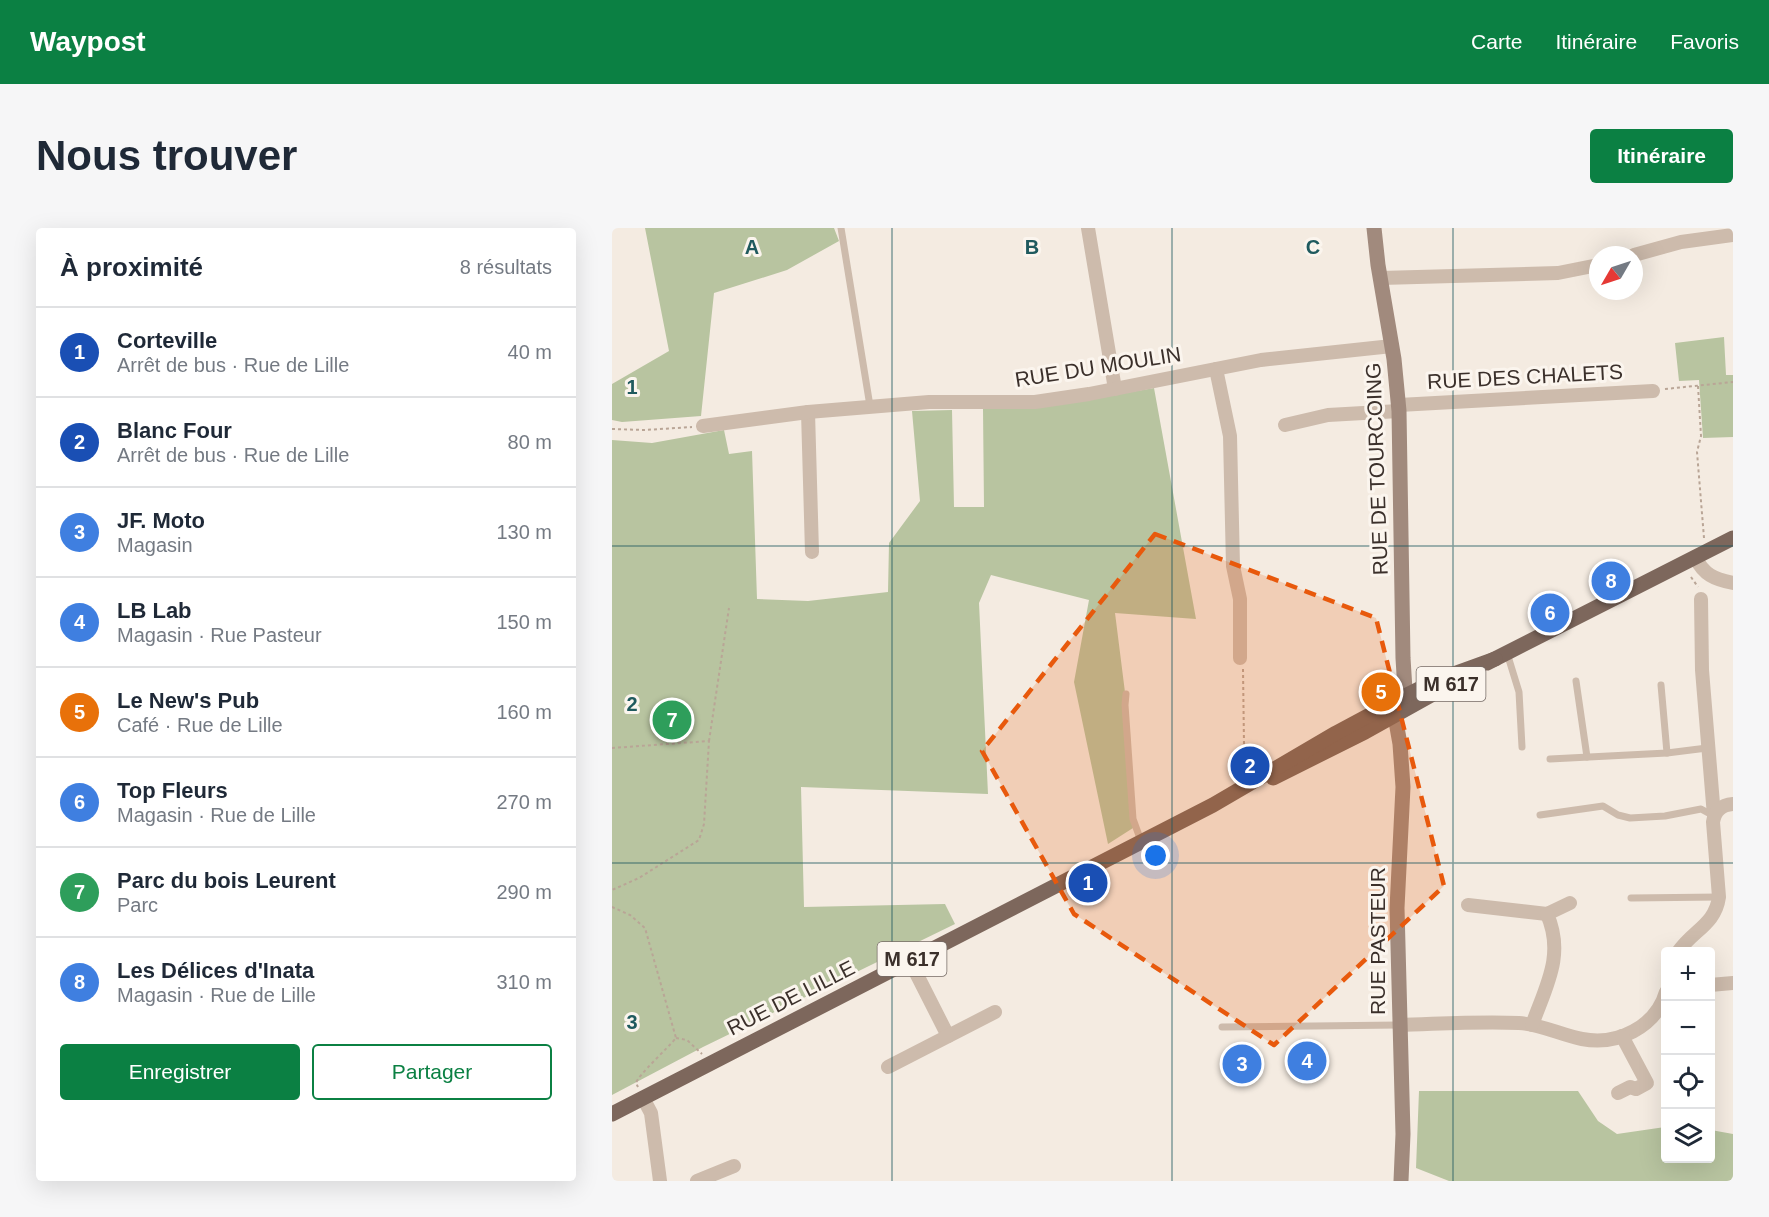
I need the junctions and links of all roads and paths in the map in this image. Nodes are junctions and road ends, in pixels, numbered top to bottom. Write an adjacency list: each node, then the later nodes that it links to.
1 (841, 228): 14 (lane)
2 (1088, 228): 12 (street)
3 (1374, 228): 7 (main road, RUE DE TOURCOING)
4 (1733, 235): 5 (street)
5 (1643, 253)
6 (1589, 267): 7 (street)
7 (1381, 278): 8 (main road, RUE DE TOURCOING)
8 (1392, 346): 9 (street, RUE DU MOULIN); 15 (main road, RUE DE TOURCOING)
9 (1215, 369): 12 (street, RUE DU MOULIN); 29 (street)
10 (1733, 382): 11 (path)
11 (1698, 386): 13 (path); 21 (path)
12 (1115, 389): 14 (street, RUE DU MOULIN)
13 (1653, 391): 15 (street, RUE DES CHALETS)
14 (870, 406): 16 (street, RUE DU MOULIN)
15 (1399, 408): 18 (street, RUE DES CHALETS); 33 (main road, RUE DE TOURCOING)
16 (808, 412): 17 (street, RUE DU MOULIN); 22 (street)
17 (704, 426): 19 (path)
18 (1285, 426)
19 (612, 429)
20 (1733, 538): 23 (main road, RUE DE LILLE / M 617)
21 (1704, 541)
22 (812, 552)
23 (1695, 557): 24 (main road, RUE DE LILLE / M 617); 25 (street)
24 (1677, 566): 26 (path); 28 (main road, RUE DE LILLE / M 617)
25 (1733, 583)
26 (1701, 599): 37 (street)
27 (729, 608): 34 (path)
28 (1501, 656): 33 (main road, RUE DE LILLE / M 617); 35 (lane)
29 (1240, 658): 41 (path)
30 (1576, 681): 39 (lane)
31 (1661, 685): 38 (lane)
32 (1126, 694): 46 (lane)
33 (1400, 706): 41 (main road, RUE DE LILLE / M 617); 43 (main road, RUE DE LILLE / M 617); 60 (main road, RUE PASTEUR)
34 (709, 741): 36 (path); 47 (path)
35 (1522, 747)
36 (612, 748)
37 (1707, 748): 38 (lane); 45 (street)
38 (1667, 753): 39 (lane)
39 (1587, 757): 40 (lane)
40 (1550, 759)
41 (1261, 776): 43 (main road, RUE DE LILLE / M 617)
42 (1733, 804): 45 (street)
43 (1213, 805): 46 (main road, RUE DE LILLE / M 617)
44 (1540, 815): 45 (lane)
45 (1714, 816): 48 (street)
46 (1141, 841): 55 (main road, RUE DE LILLE / M 617)
47 (612, 890)
48 (1719, 897): 49 (lane); 54 (street)
49 (1631, 898)
50 (1570, 903): 53 (street)
51 (1468, 905): 53 (street)
52 (612, 908): 65 (path)
53 (1547, 914): 61 (street)
54 (1681, 947)
55 (910, 961): 63 (street); 66 (main road, RUE DE LILLE / M 617)
56 (1733, 983): 57 (street)
57 (1715, 985)
58 (1662, 1001): 64 (street)
59 (995, 1012): 63 (street)
60 (1399, 1025): 61 (street); 62 (lane); 74 (main road, RUE PASTEUR)
61 (1532, 1025): 64 (street)
62 (1222, 1027)
63 (948, 1036): 67 (street)
64 (1622, 1036): 68 (street)
65 (676, 1038): 66 (path); 69 (path)
66 (708, 1065): 69 (main road, RUE DE LILLE / M 617)
67 (888, 1067)
68 (1618, 1093)
69 (643, 1098): 70 (main road, RUE DE LILLE / M 617); 72 (street)
70 (612, 1113)
71 (734, 1166): 73 (street)
72 (660, 1181)
73 (696, 1181)
74 (1401, 1181)

